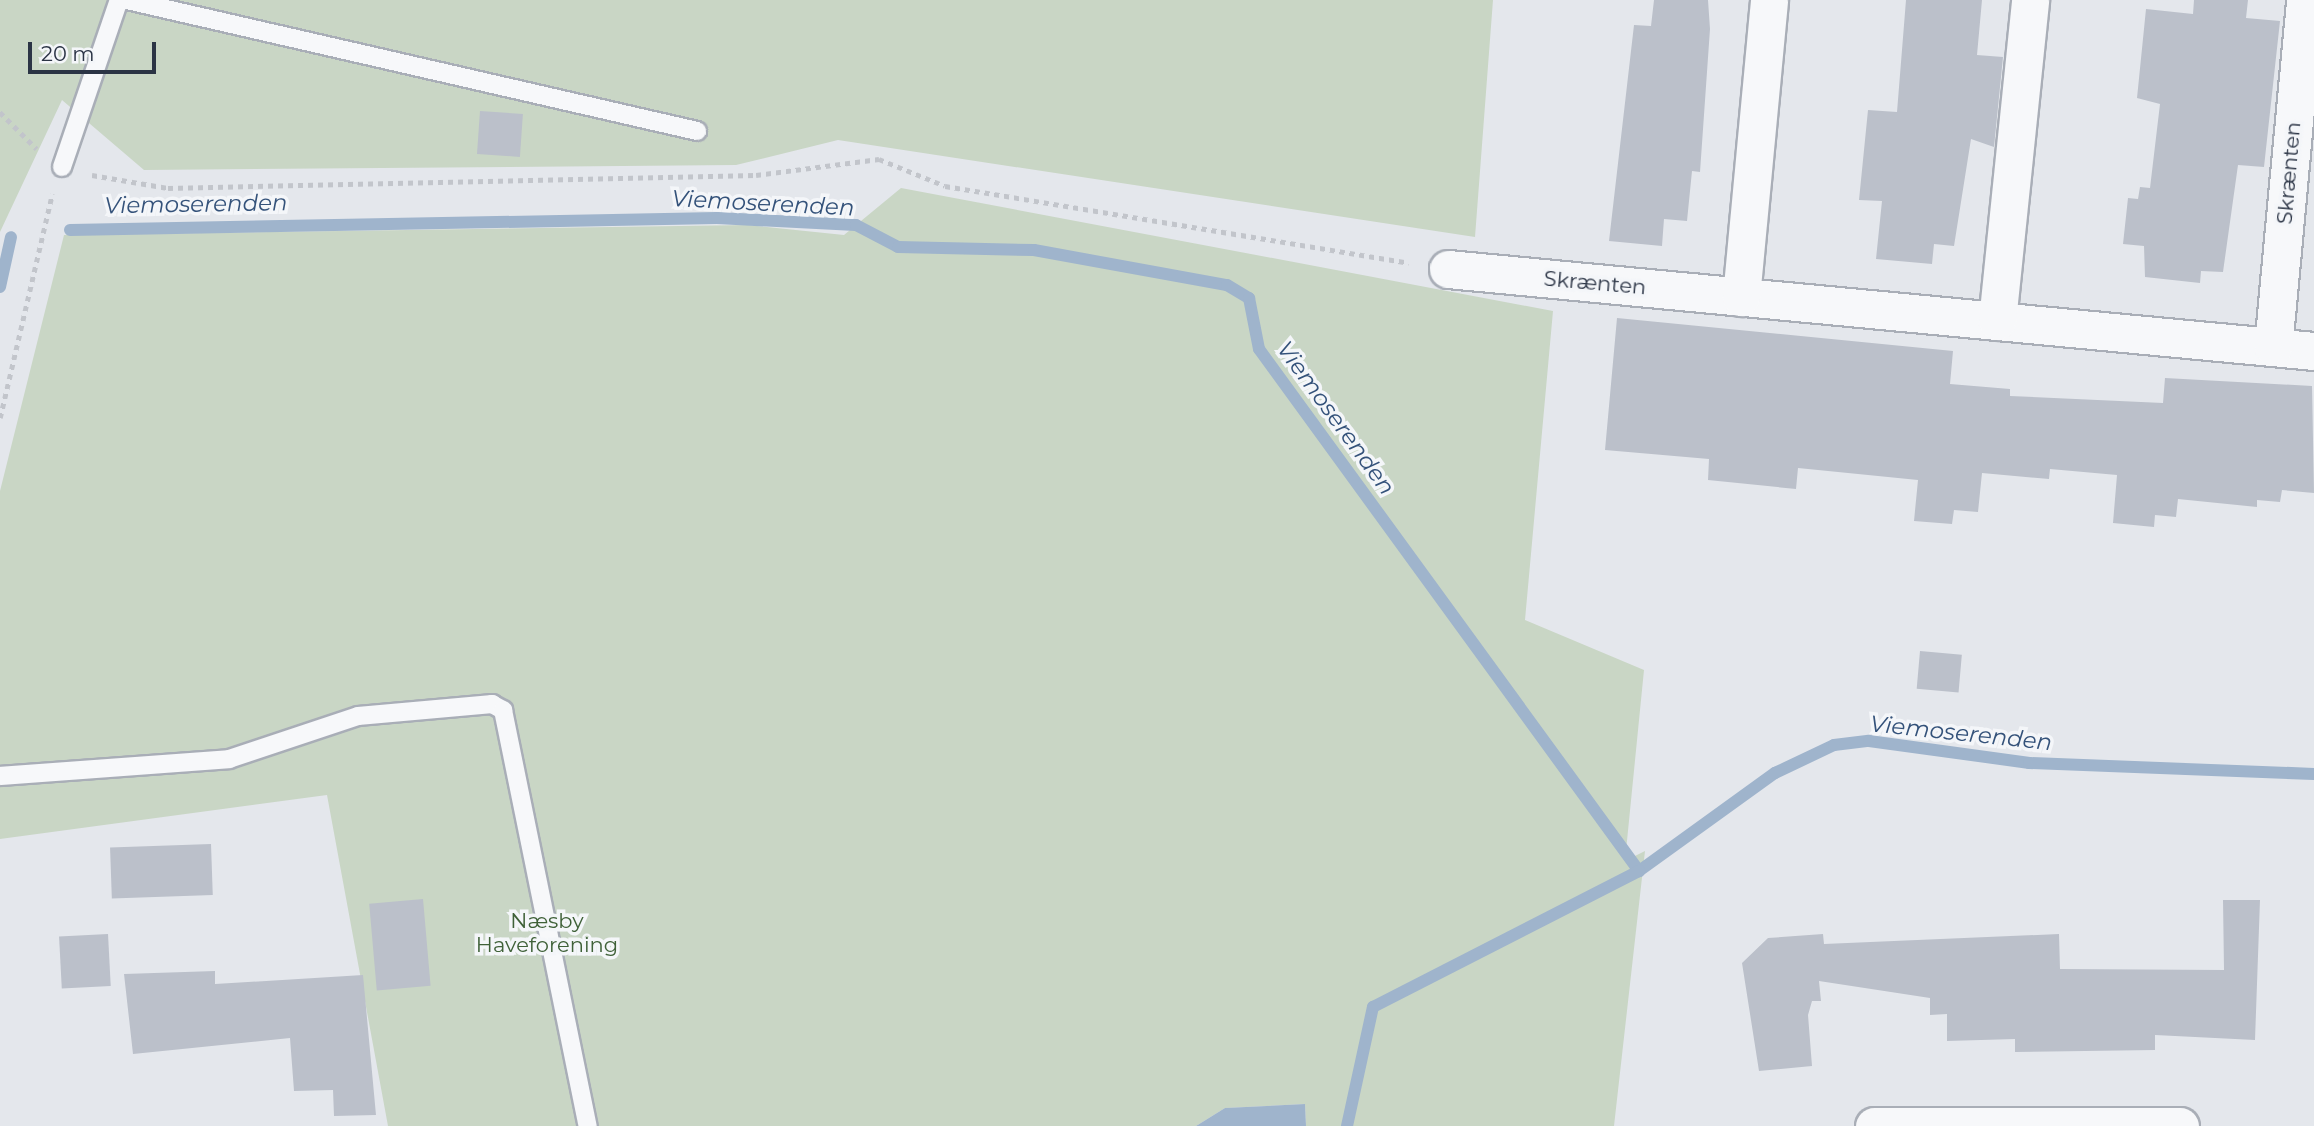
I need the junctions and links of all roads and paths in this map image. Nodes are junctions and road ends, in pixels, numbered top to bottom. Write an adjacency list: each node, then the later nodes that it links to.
1 (119, 0): 8 (lane)
2 (127, 0): 7 (lane)
3 (1769, 0): 10 (street)
4 (2031, 0): 11 (street)
5 (2305, 0): 12 (street, Skrænten)
6 (0, 112): 8 (path)
7 (697, 131)
8 (61, 167): 9 (path); 14 (path)
9 (1448, 270): 10 (street, Skrænten)
10 (1741, 297): 11 (street, Skrænten)
11 (1997, 321): 12 (street, Skrænten)
12 (2273, 347): 13 (street, Skrænten)
13 (2314, 351)
14 (0, 418)
15 (0, 776): 18 (lane)
16 (2079, 1124): 17 (street); 19 (street)
17 (1875, 1125)
18 (588, 1126)
19 (2180, 1126)

